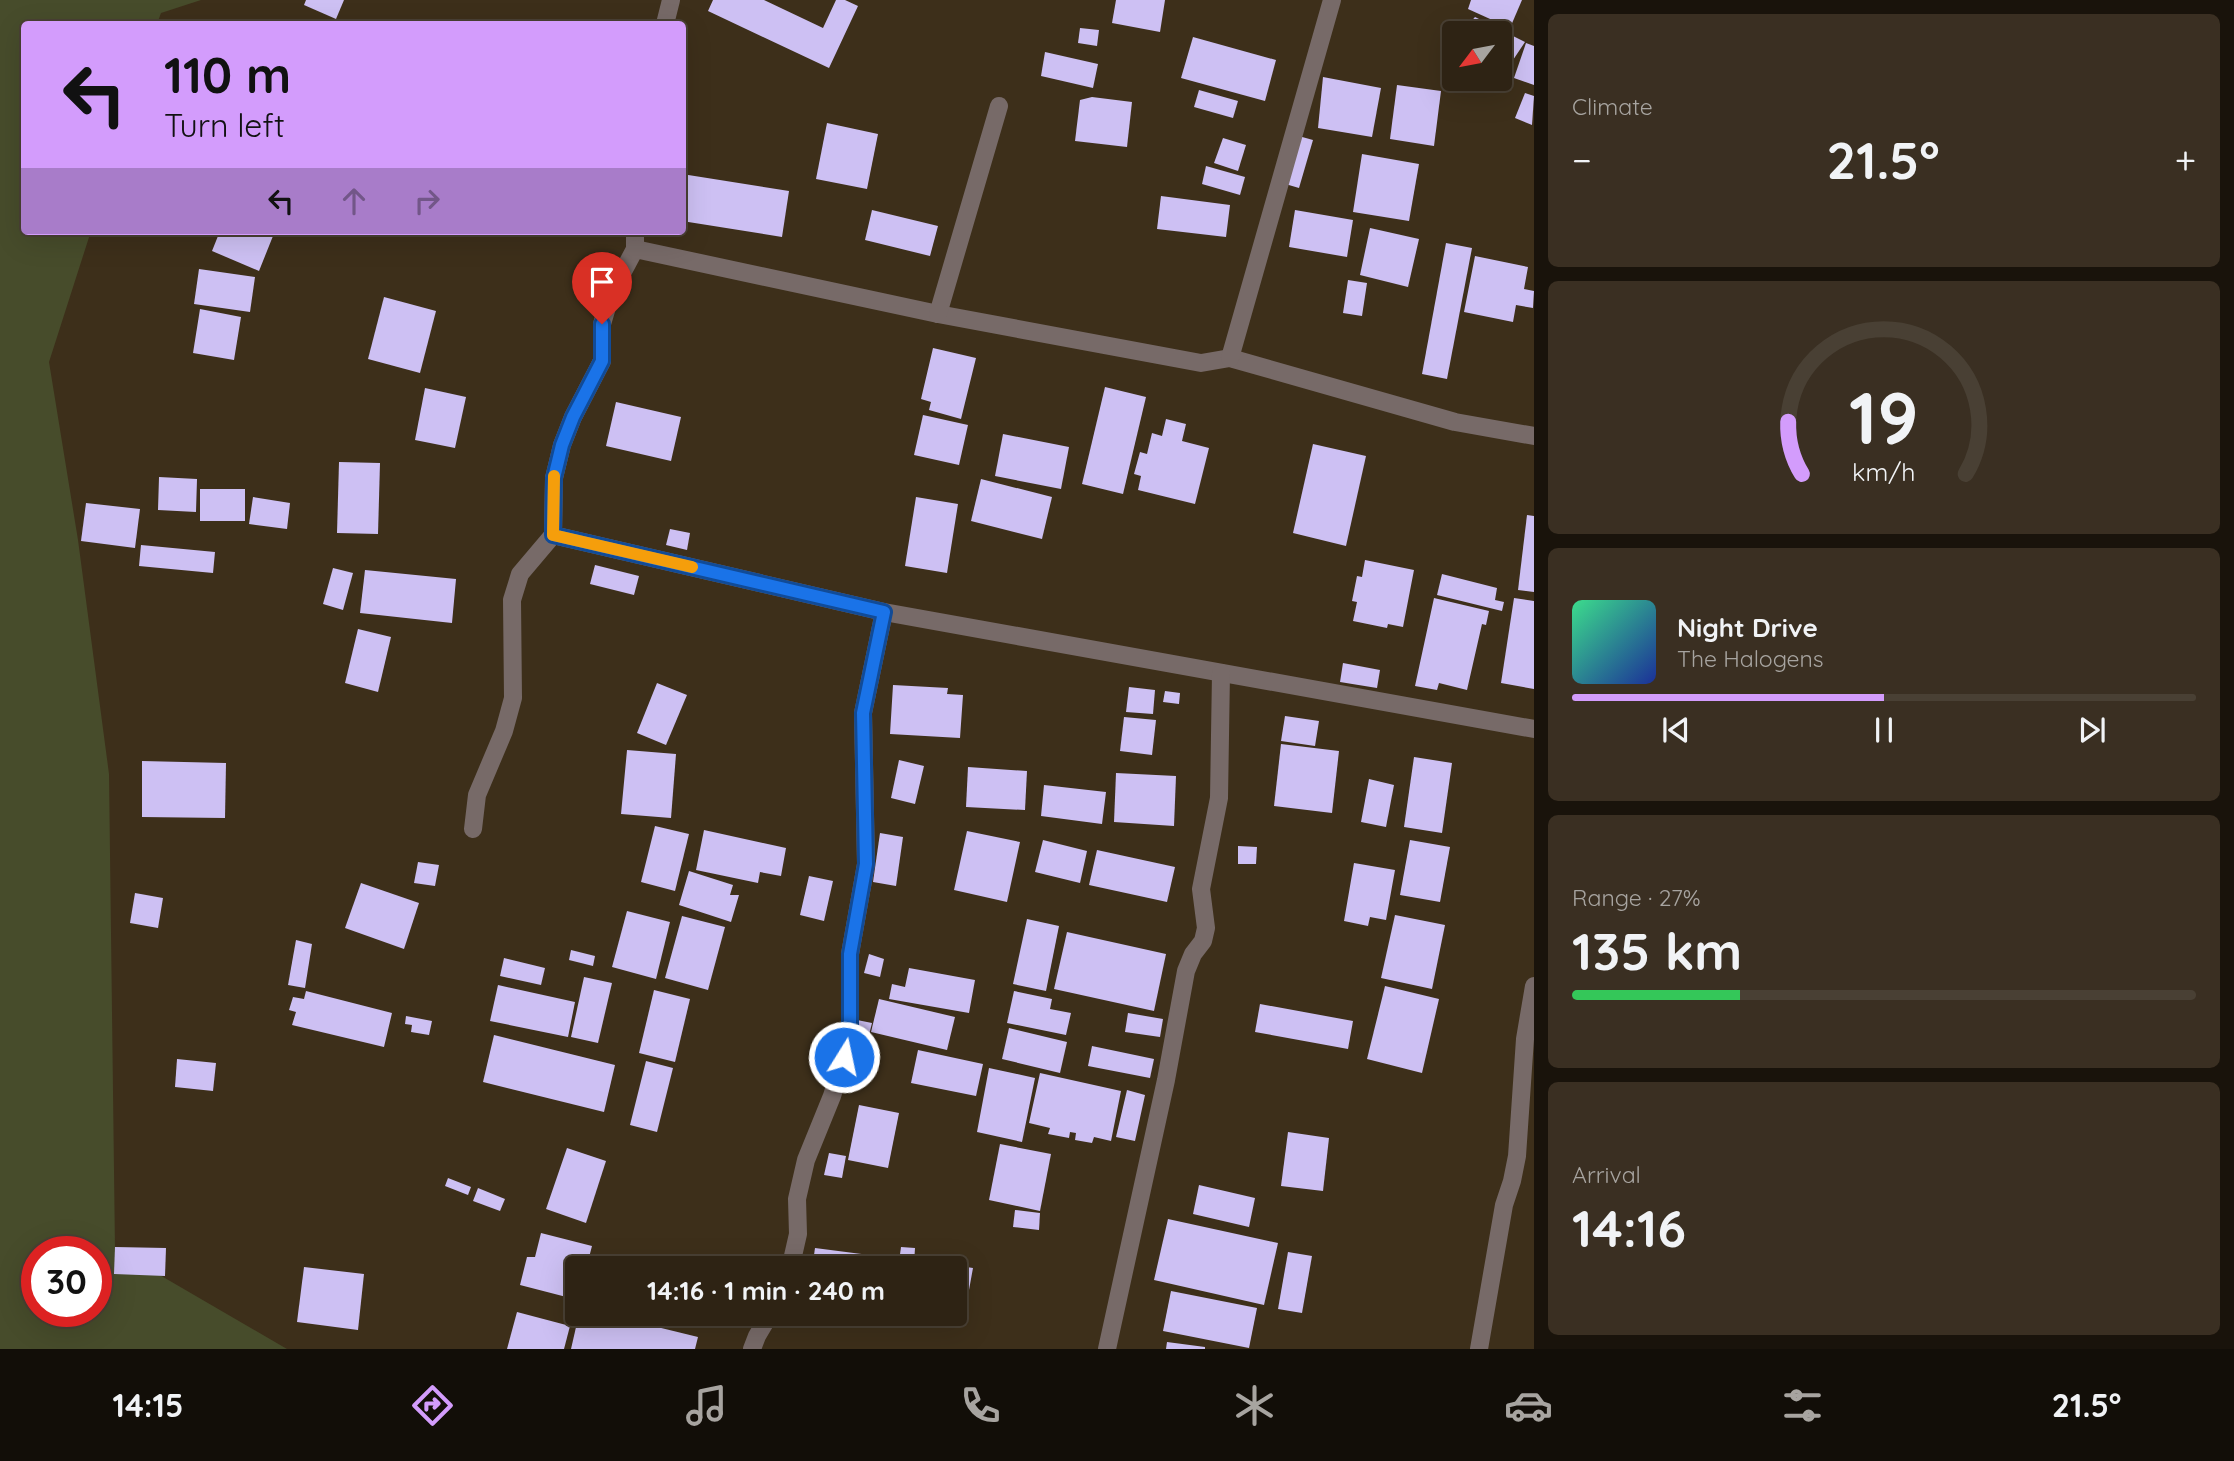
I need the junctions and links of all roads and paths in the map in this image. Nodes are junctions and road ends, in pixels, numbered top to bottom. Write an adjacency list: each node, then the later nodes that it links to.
1 (671, 0): 3 (street)
2 (1332, 0): 7 (street)
3 (666, 21)
4 (999, 106): 6 (street)
5 (635, 240): 6 (street); 9 (street)
6 (938, 314): 7 (street)
7 (1230, 358): 8 (street)
8 (1532, 430)
9 (553, 535): 10 (street); 13 (street)
10 (884, 612): 11 (street); 15 (street)
11 (1221, 673): 12 (street); 18 (street)
12 (1534, 729)
13 (473, 829)
14 (1534, 986): 19 (street)
15 (793, 1256)
16 (763, 1326): 17 (street)
17 (752, 1349)
18 (1107, 1349)
19 (1479, 1349)

